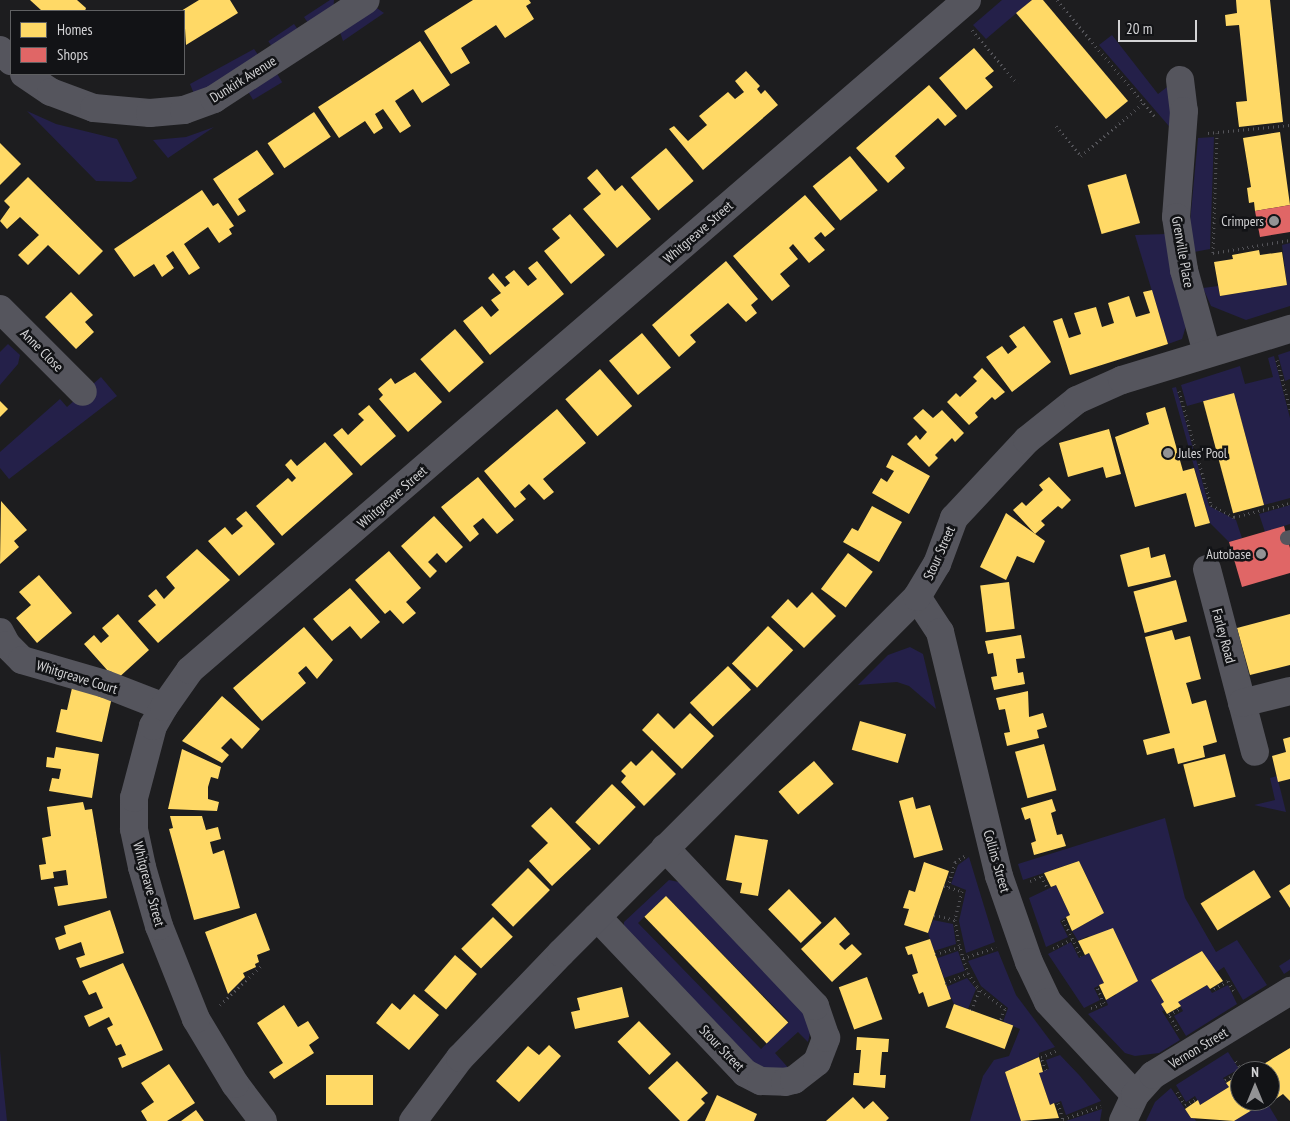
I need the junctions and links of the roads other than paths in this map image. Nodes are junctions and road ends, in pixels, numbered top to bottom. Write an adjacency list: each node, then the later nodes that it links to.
1 (366, 0): 5 (street, Dunkirk Avenue)
2 (967, 12): 16 (street, Whitgreave Street)
3 (0, 50): 4 (street)
4 (10, 61)
5 (25, 75)
6 (1180, 80): 9 (street, Grenville Place)
7 (0, 309): 10 (street, Anne Close)
8 (1290, 329): 9 (street, Stour Street)
9 (1207, 353): 12 (street, Stour Street)
10 (83, 392)
11 (1206, 569): 15 (street, Farley Road)
12 (917, 597): 18 (street, Stour Street); 21 (street, Collins Street)
13 (0, 632): 16 (street, Whitgreave Court)
14 (1290, 690): 15 (street)
15 (1242, 703): 17 (street, Farley Road)
16 (164, 707): 22 (street, Whitgreave Street)
17 (1255, 752)
18 (666, 848): 19 (street, Stour Street); 19 (street, Stour Street)
19 (597, 917): 23 (street, Stour Street)
20 (1290, 991): 21 (street, Vernon Street)
21 (1123, 1106)
22 (263, 1121)
23 (413, 1121)

